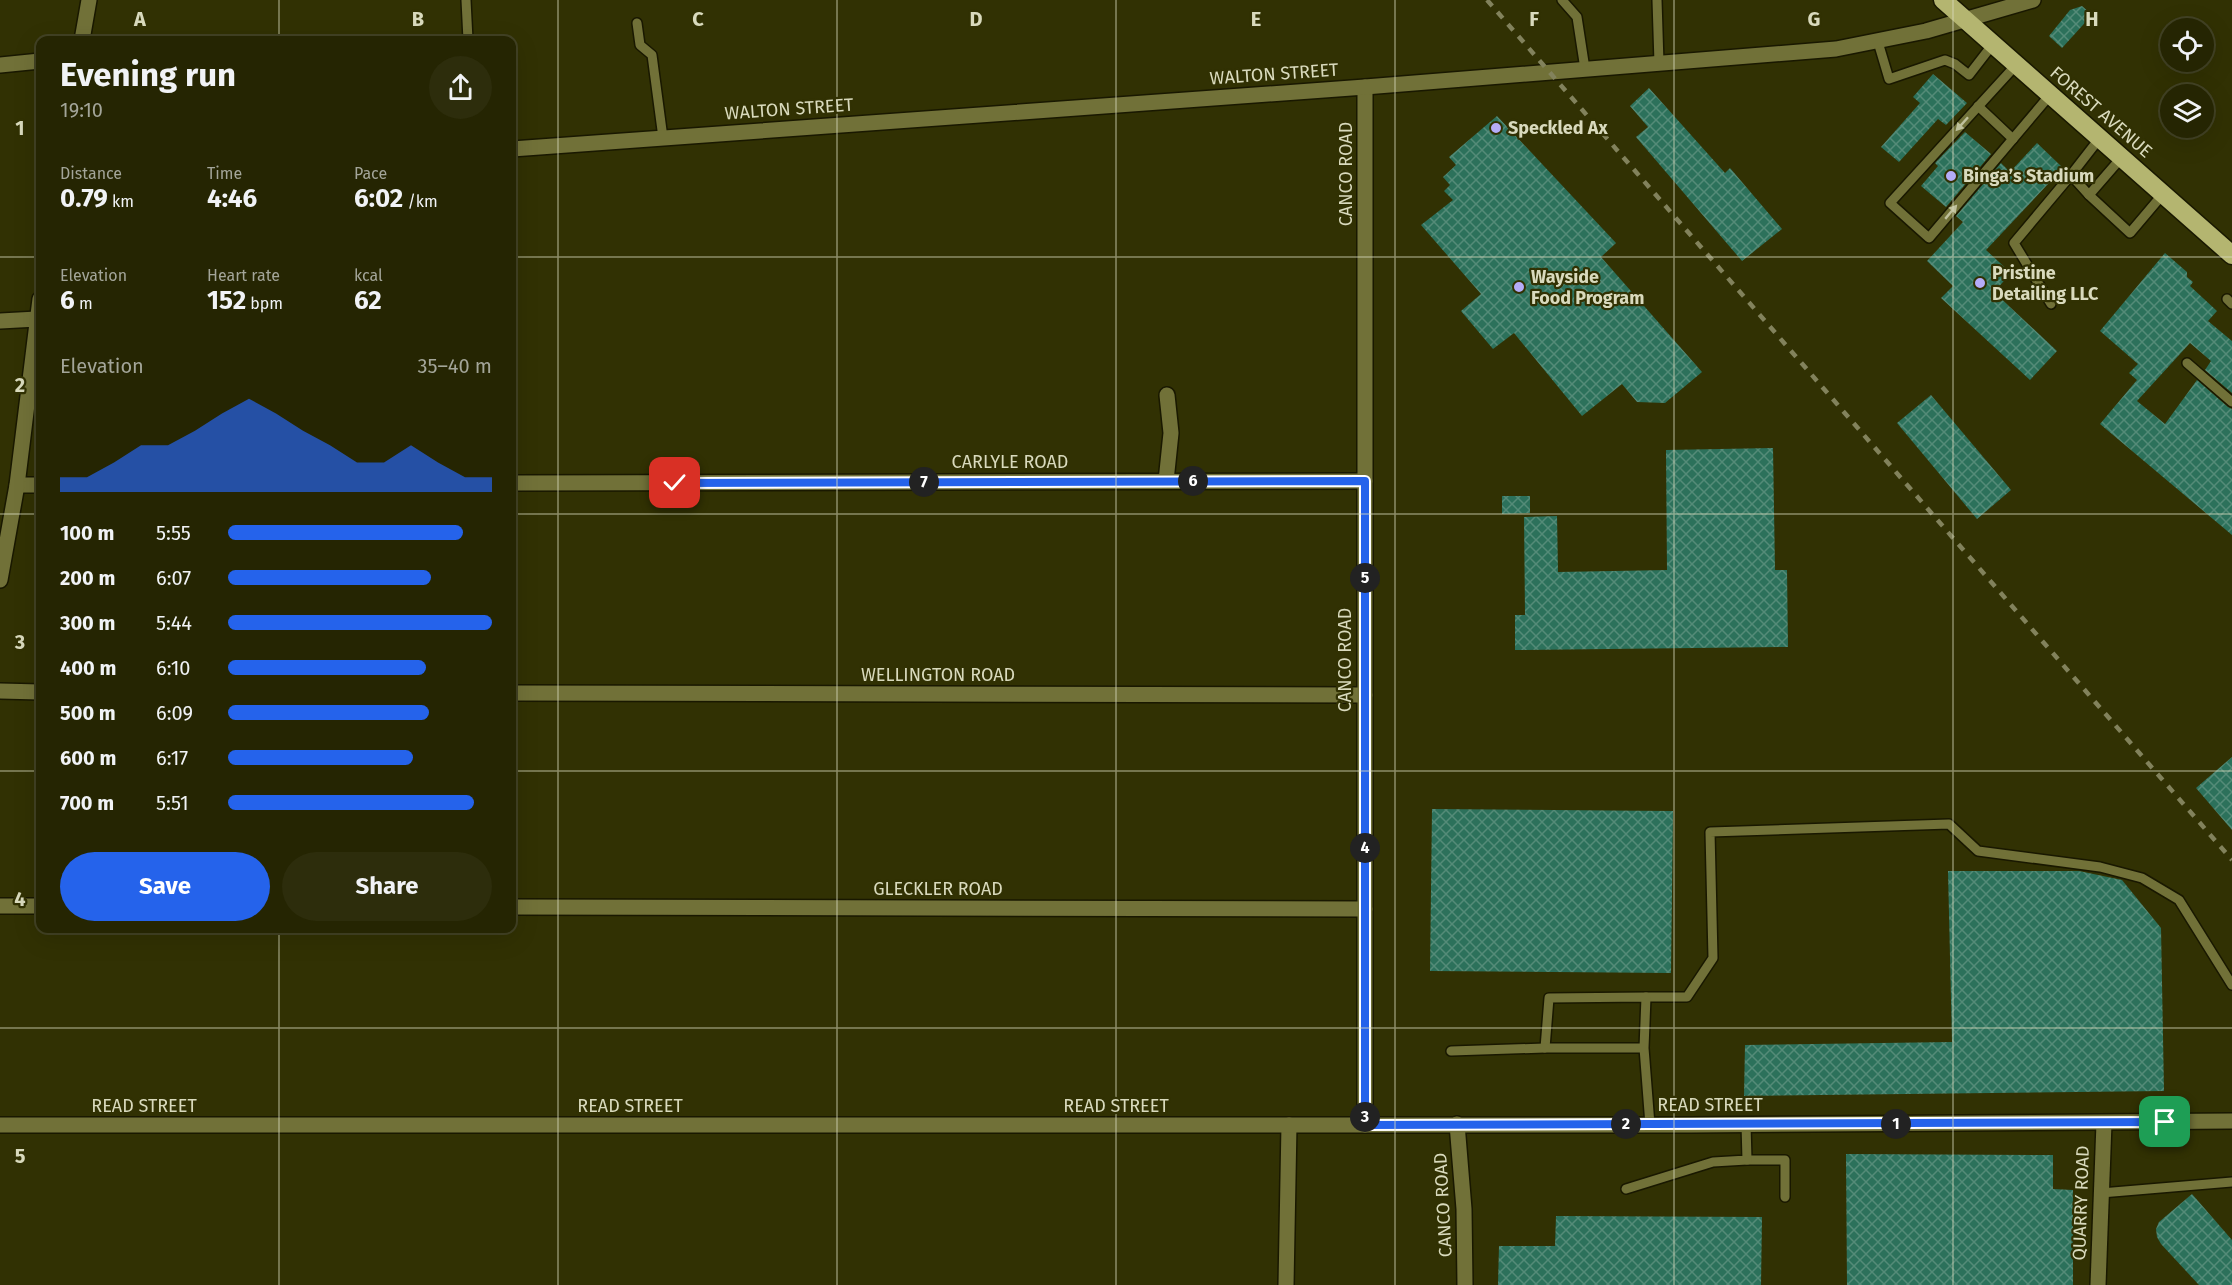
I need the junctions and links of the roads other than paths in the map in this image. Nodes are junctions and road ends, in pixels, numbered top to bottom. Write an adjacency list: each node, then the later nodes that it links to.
1 (89, 0): 9 (street)
2 (466, 0): 10 (lane)
3 (1562, 0): 17 (lane)
4 (1657, 0): 14 (lane)
5 (1943, 0): 7 (highway, FOREST AVENUE)
6 (2033, 0): 7 (street, WALTON STREET)
7 (1967, 21): 11 (street, WALTON STREET); 12 (highway, FOREST AVENUE)
8 (637, 23): 21 (lane)
9 (83, 36)
10 (468, 36)
11 (1878, 42): 12 (lane); 14 (street, WALTON STREET)
12 (1993, 44): 16 (highway, FOREST AVENUE)
13 (36, 61): 15 (street)
14 (1659, 63): 17 (street, WALTON STREET)
15 (0, 64)
16 (2016, 65): 19 (highway, FOREST AVENUE); 20 (lane)
17 (1585, 69): 18 (street, WALTON STREET)
18 (1365, 87): 21 (street, WALTON STREET); 38 (street, CANCO ROAD)
19 (2050, 95): 22 (lane); 23 (highway, FOREST AVENUE)
20 (1978, 106): 22 (lane); 22 (lane, one-way to 22)
21 (663, 138): 24 (street, WALTON STREET)
22 (2013, 139)
23 (2098, 139): 25 (highway, FOREST AVENUE); 26 (lane)
24 (516, 149)
25 (2122, 157): 27 (highway, FOREST AVENUE); 28 (lane)
26 (2071, 176): 28 (lane); 30 (lane)
27 (2163, 194): 28 (lane); 29 (highway, FOREST AVENUE)
28 (2090, 195)
29 (2232, 255)
30 (2051, 304)
31 (36, 319): 32 (street)
32 (0, 321)
33 (36, 327): 40 (street)
34 (2187, 363): 36 (lane)
35 (1167, 395): 37 (street)
36 (2232, 402)
37 (1166, 481): 38 (street, CARLYLE ROAD); 39 (street, CARLYLE ROAD)
38 (1365, 481): 46 (street, CANCO ROAD)
39 (516, 483)
40 (17, 485): 41 (street); 42 (street)
41 (36, 485)
42 (0, 580)
43 (0, 692): 44 (street)
44 (36, 692)
45 (516, 693): 46 (street, WELLINGTON ROAD)
46 (1365, 695): 50 (street, CANCO ROAD)
47 (0, 906): 48 (street)
48 (36, 906)
49 (516, 907): 50 (street, GLECKLER ROAD)
50 (1365, 909): 61 (street, CANCO ROAD)
51 (2232, 985): 52 (lane)
52 (1646, 997): 53 (lane); 54 (lane)
53 (1545, 1048): 54 (lane); 55 (lane)
54 (1644, 1048): 62 (lane)
55 (1451, 1051)
56 (2232, 1121): 57 (street, READ STREET)
57 (2104, 1123): 63 (street, READ STREET); 67 (street, QUARRY ROAD)
58 (1457, 1124): 61 (street, READ STREET); 62 (street, READ STREET); 71 (street, CANCO ROAD)
59 (0, 1125): 60 (street, READ STREET)
60 (1289, 1125): 61 (street, READ STREET); 70 (street)
61 (1365, 1125)
62 (1650, 1125): 63 (street, READ STREET)
63 (1746, 1125): 64 (lane)
64 (1747, 1160): 66 (lane); 68 (lane)
65 (2232, 1182): 67 (lane)
66 (1626, 1189)
67 (2101, 1193): 69 (street, QUARRY ROAD)
68 (1785, 1197)
69 (2100, 1282)
70 (1286, 1285)
71 (1465, 1285)

